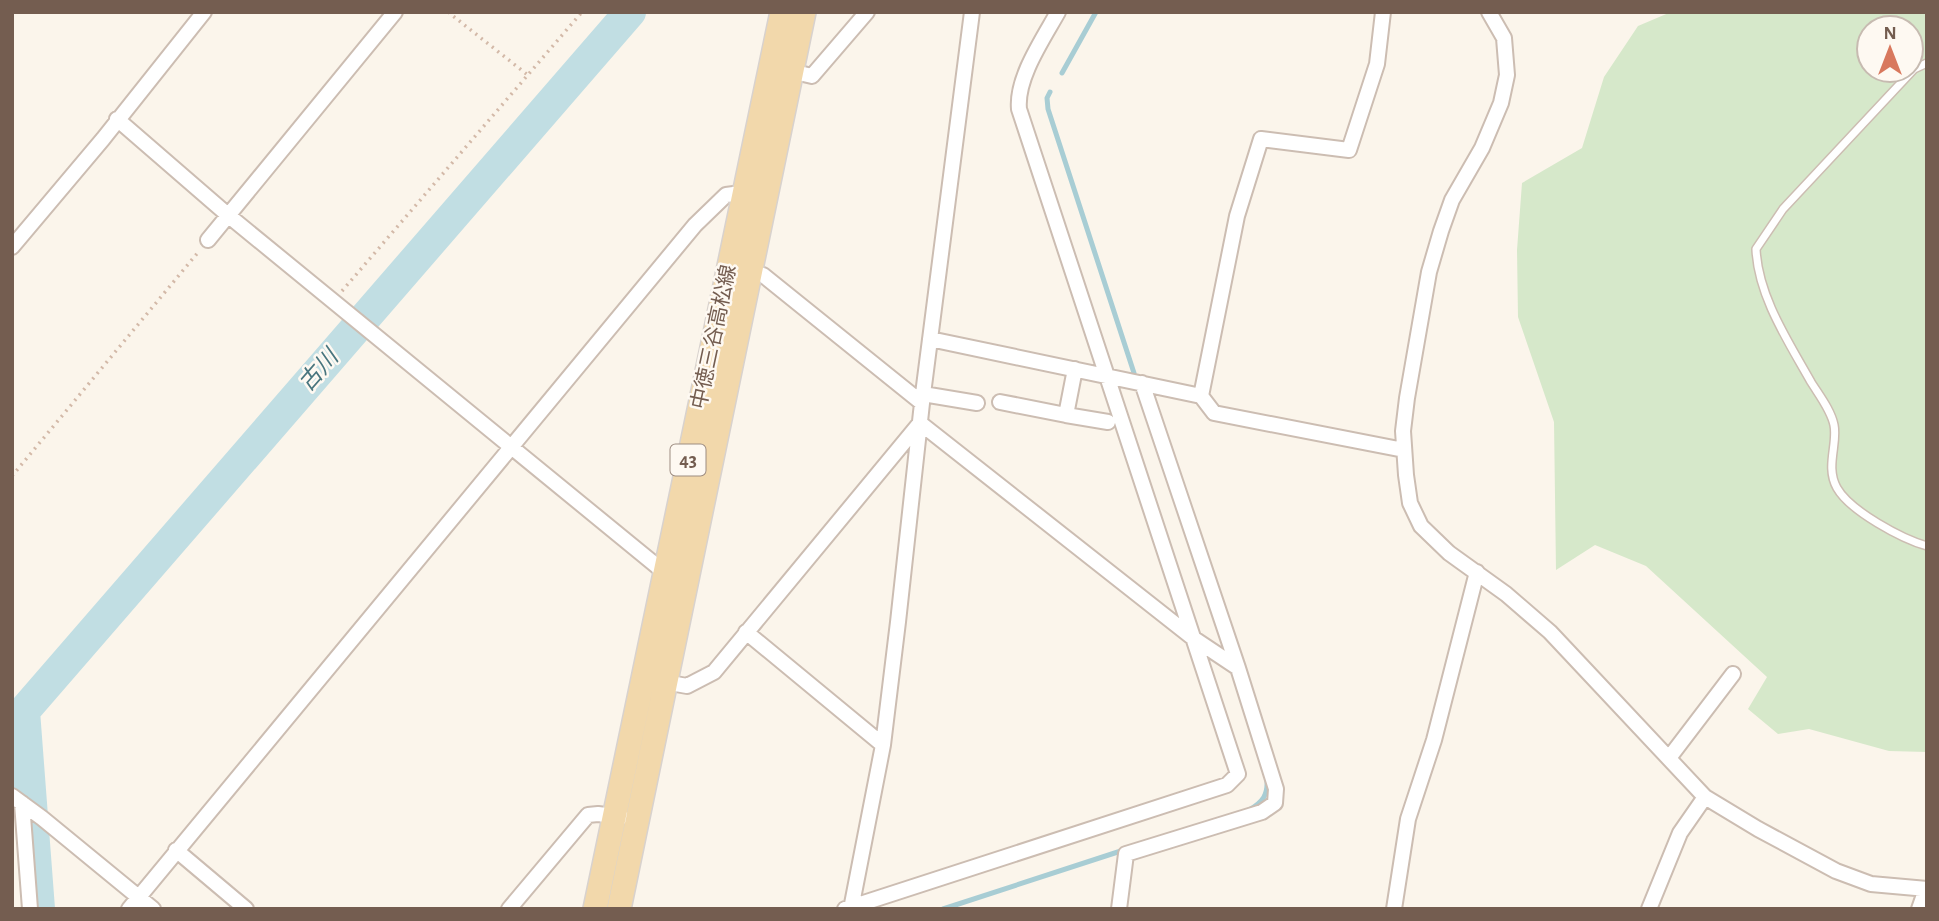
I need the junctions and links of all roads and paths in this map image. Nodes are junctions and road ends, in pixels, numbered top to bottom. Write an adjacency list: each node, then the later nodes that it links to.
1 (204, 12): 15 (street)
2 (395, 12): 17 (street)
3 (449, 12): 14 (path)
4 (582, 12): 14 (path)
5 (782, 12): 13 (main road, 中徳三谷高松線 / 43)
6 (804, 12): 13 (main road, 中徳三谷高松線 / 43)
7 (867, 12): 13 (street)
8 (972, 12): 23 (street)
9 (1058, 12): 25 (street)
10 (1383, 12): 27 (street)
11 (1489, 12): 35 (street)
12 (1927, 63): 37 (lane)
13 (781, 69): 16 (main road, 中徳三谷高松線 / 43)
14 (529, 76): 22 (path)
15 (114, 122): 17 (street); 19 (street)
16 (755, 193): 21 (main road, 中徳三谷高松線 / 43); 34 (street); 39 (main road, 中徳三谷高松線 / 43)
17 (229, 216): 18 (street); 22 (street)
18 (208, 240)
19 (12, 247)
20 (197, 254): 36 (path)
21 (750, 272): 28 (street); 40 (main road, 中徳三谷高松線 / 43)
22 (337, 304): 34 (street)
23 (930, 339): 24 (street); 28 (street)
24 (1075, 369): 25 (street); 31 (street)
25 (1106, 376): 26 (street); 42 (street)
26 (1142, 383): 27 (street); 43 (street)
27 (1201, 396): 35 (street)
28 (922, 399): 30 (street); 33 (street)
29 (1000, 402): 31 (street)
30 (977, 404)
31 (1066, 415): 32 (street)
32 (1108, 422)
33 (920, 423): 41 (street); 42 (street); 47 (street)
34 (512, 445): 39 (street); 52 (street)
35 (1404, 450): 38 (street)
36 (12, 476)
37 (1927, 546)
38 (1477, 572): 48 (street); 63 (street)
39 (665, 573): 40 (street); 45 (main road, 中徳三谷高松線 / 43)
40 (684, 589): 46 (main road, 中徳三谷高松線 / 43)
41 (746, 632): 46 (street); 47 (street)
42 (1192, 638): 43 (street); 55 (street)
43 (1238, 668): 62 (street)
44 (1733, 674): 48 (street)
45 (643, 678): 46 (street); 51 (main road, 中徳三谷高松線 / 43)
46 (666, 682): 51 (main road, 中徳三谷高松線 / 43)
47 (883, 745): 55 (street)
48 (1669, 758): 49 (street)
49 (1705, 796): 53 (street); 64 (street)
50 (20, 802): 54 (street); 56 (street)
51 (626, 818): 59 (street); 60 (main road, 中徳三谷高松線 / 43); 61 (main road, 中徳三谷高松線 / 43)
52 (176, 850): 54 (street); 58 (street)
53 (1926, 889): 65 (street)
54 (133, 903): 57 (street)
55 (849, 908)
56 (30, 909)
57 (153, 909)
58 (246, 909)
59 (509, 909)
60 (595, 909)
61 (619, 909)
62 (1119, 909)
63 (1394, 909)
64 (1649, 909)
65 (1919, 909)

